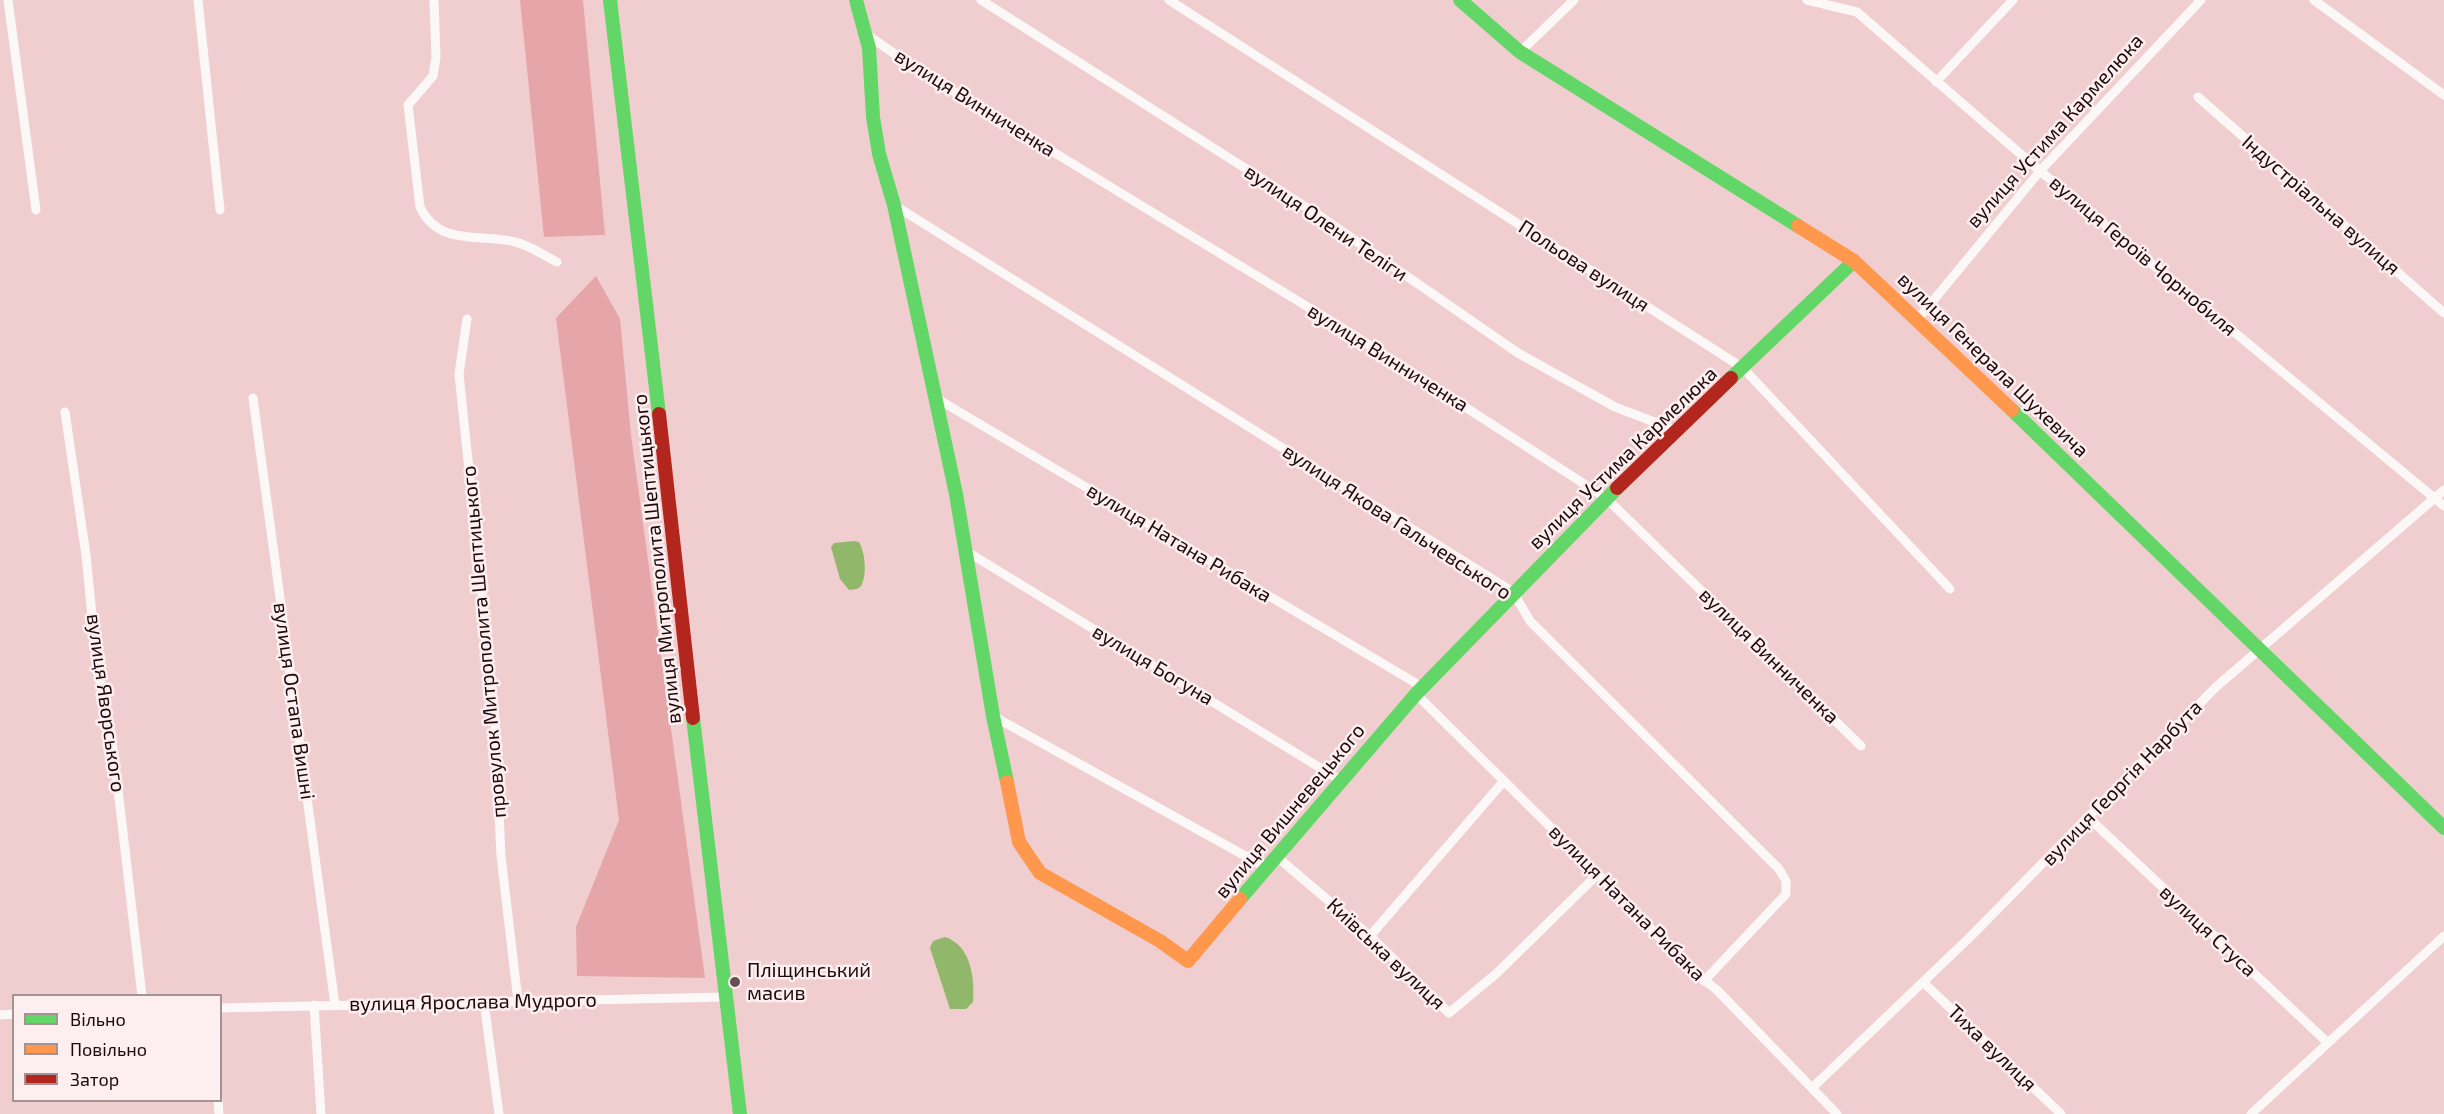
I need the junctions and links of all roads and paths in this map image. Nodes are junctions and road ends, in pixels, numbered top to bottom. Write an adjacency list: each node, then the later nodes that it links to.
1 (8, 0): 21 (street)
2 (198, 0): 22 (street)
3 (434, 0): 24 (street)
4 (610, 0): 56 (street, вулиця Митрополита Шептицького)
5 (856, 0): 14 (street)
6 (981, 0): 32 (street, вулиця Олени Теліги)
7 (1169, 0): 28 (street, Польова вулиця)
8 (1460, 0): 15 (street, вулиця Генерала Шухевича)
9 (1574, 0): 15 (street)
10 (1807, 0): 16 (street, вулиця Героїв Чорнобиля)
11 (2013, 0): 16 (street)
12 (2202, 0): 19 (street, вулиця Устима Кармелюка)
13 (2314, 0): 17 (street)
14 (866, 34): 20 (street); 35 (street, вулиця Винниченка)
15 (1520, 52): 23 (street, вулиця Генерала Шухевича)
16 (1936, 82): 19 (street, вулиця Героїв Чорнобиля)
17 (2444, 95)
18 (2198, 97): 25 (street, Індустріальна вулиця)
19 (2040, 171): 27 (street, вулиця Устима Кармелюка); 34 (street, вулиця Героїв Чорнобиля)
20 (894, 205): 30 (street); 39 (street, вулиця Якова Гальчевського)
21 (36, 210)
22 (220, 210)
23 (1854, 261): 27 (street, вулиця Генерала Шухевича); 28 (street, вулиця Устима Кармелюка)
24 (556, 262)
25 (2444, 313)
26 (467, 319): 57 (street, провулок Митрополита Шептицького)
27 (1918, 320): 40 (street, вулиця Генерала Шухевича)
28 (1743, 368): 32 (street, вулиця Устима Кармелюка); 38 (street, Польова вулиця)
29 (253, 398): 60 (street, вулиця Остапа Вишні)
30 (936, 398): 37 (street); 41 (street, вулиця Натана Рибака)
31 (65, 412): 55 (street, вулиця Яворського)
32 (1678, 431): 35 (street, вулиця Устима Кармелюка)
33 (2444, 490): 34 (street, вулиця Георгія Нарбута)
34 (2435, 497): 36 (street, вулиця Героїв Чорнобиля); 40 (street, вулиця Георгія Нарбута)
35 (1606, 498): 39 (street, вулиця Устима Кармелюка); 43 (street, вулиця Винниченка)
36 (2444, 506)
37 (966, 551): 42 (street); 44 (street, вулиця Богуна)
38 (1950, 589)
39 (1514, 592): 41 (street, вулиця Устима Кармелюка); 53 (street, вулиця Якова Гальчевського)
40 (2259, 649): 46 (street, вулиця Георгія Нарбута); 47 (street, вулиця Генерала Шухевича)
41 (1420, 691): 44 (street, вулиця Вишневецького); 45 (street, вулиця Натана Рибака)
42 (993, 716): 49 (street); 49 (street, вулиця Вишневецького)
43 (1861, 746)
44 (1340, 780): 48 (street, вулиця Вишневецького)
45 (1503, 782): 50 (street, вулиця Натана Рибака); 51 (street)
46 (2089, 818): 54 (street, вулиця Георгія Нарбута); 62 (street, вулиця Стуса)
47 (2444, 828)
48 (1276, 856): 49 (street, вулиця Вишневецького); 51 (street, Київська вулиця)
49 (1267, 868)
50 (1598, 873): 51 (street, Київська вулиця); 53 (street, вулиця Натана Рибака)
51 (1370, 936)
52 (2444, 936): 62 (street)
53 (1704, 981): 63 (street, вулиця Натана Рибака)
54 (1923, 982): 63 (street, вулиця Георгія Нарбута); 68 (street, Тиха вулиця)
55 (142, 994)
56 (725, 997): 57 (street, вулиця Ярослава Мудрого); 66 (street, вулиця Митрополита Шептицького)
57 (518, 1001): 58 (street, вулиця Ярослава Мудрого)
58 (484, 1002): 60 (street, вулиця Ярослава Мудрого); 65 (street)
59 (314, 1005): 60 (street, вулиця Ярослава Мудрого); 61 (street, вулиця Ярослава Мудрого); 64 (street)
60 (335, 1005)
61 (222, 1008)
62 (2328, 1043): 69 (street)
63 (1812, 1088): 67 (street, вулиця Натана Рибака)
64 (321, 1114)
65 (499, 1114)
66 (740, 1114)
67 (1837, 1114)
68 (2061, 1114)
69 (2251, 1114)

